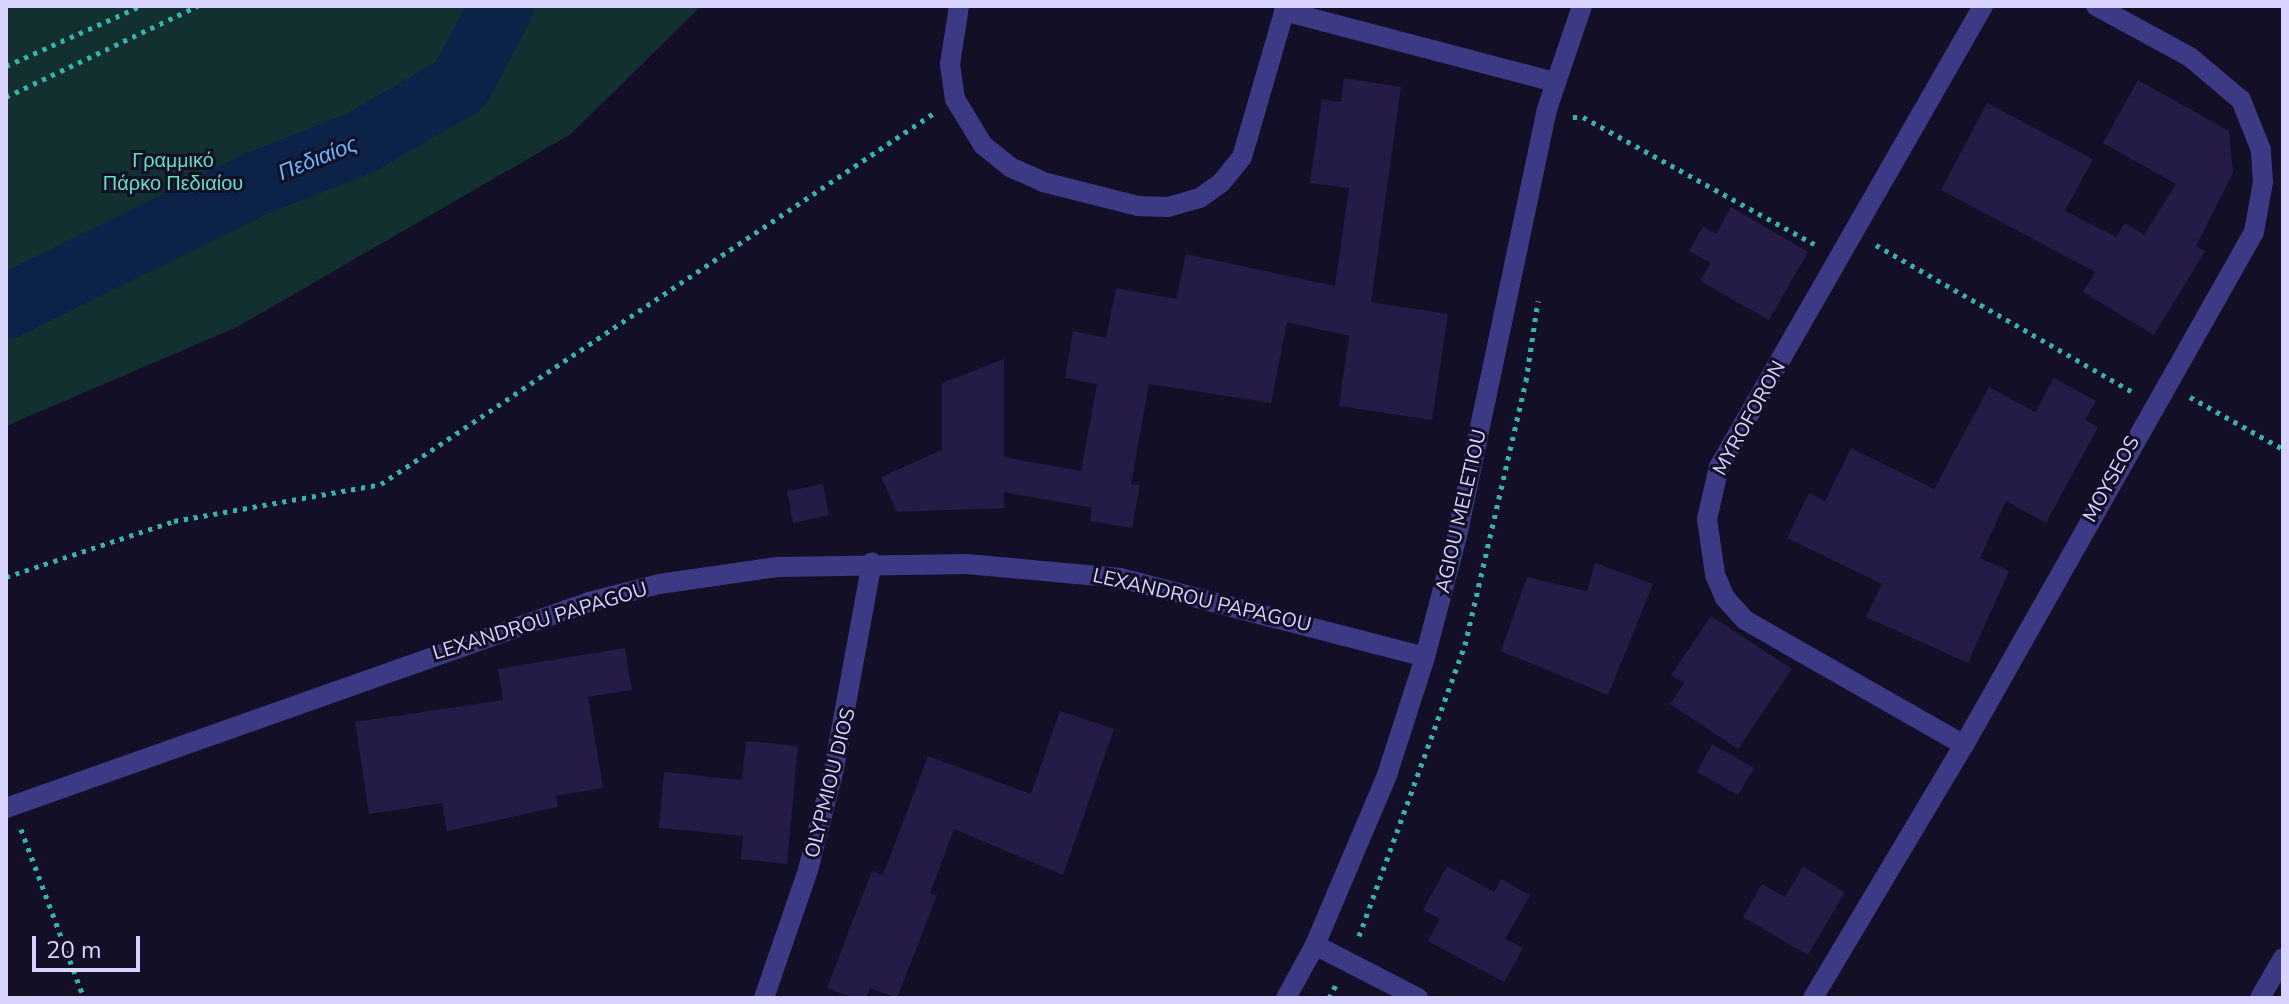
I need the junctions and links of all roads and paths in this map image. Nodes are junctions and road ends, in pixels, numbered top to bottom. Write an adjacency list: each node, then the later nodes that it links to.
1 (141, 6): 8 (path)
2 (198, 6): 10 (path)
3 (959, 6): 11 (street)
4 (1582, 6): 9 (street, AGIOU MELETIOU)
5 (1983, 6): 13 (street, MYROFORON)
6 (2096, 6): 15 (street, MOYSEOS)
7 (1285, 9): 9 (street); 11 (street)
8 (6, 66)
9 (1555, 82): 12 (street, AGIOU MELETIOU)
10 (6, 97)
11 (955, 99): 19 (path)
12 (1547, 109): 14 (path); 20 (street, AGIOU MELETIOU)
13 (1855, 232): 14 (street, MYROFORON); 16 (path)
14 (1840, 257): 21 (street, MYROFORON)
15 (2165, 383): 16 (street, MOYSEOS); 17 (path)
16 (2153, 403): 21 (street, MOYSEOS)
17 (2283, 449)
18 (872, 562): 20 (street, LEXANDROU PAPAGOU); 22 (street, LEXANDROU PAPAGOU); 26 (street, OLYPMIOU DIOS)
19 (6, 577)
20 (1425, 657): 23 (street, AGIOU MELETIOU)
21 (1964, 745): 29 (street, MOYSEOS)
22 (9, 807): 25 (path)
23 (1315, 945): 27 (street, AGIOU MELETIOU); 28 (street)
24 (2283, 958): 30 (street)
25 (84, 998)
26 (764, 998)
27 (1286, 998)
28 (1418, 998)
29 (1813, 998)
30 (2260, 998)

